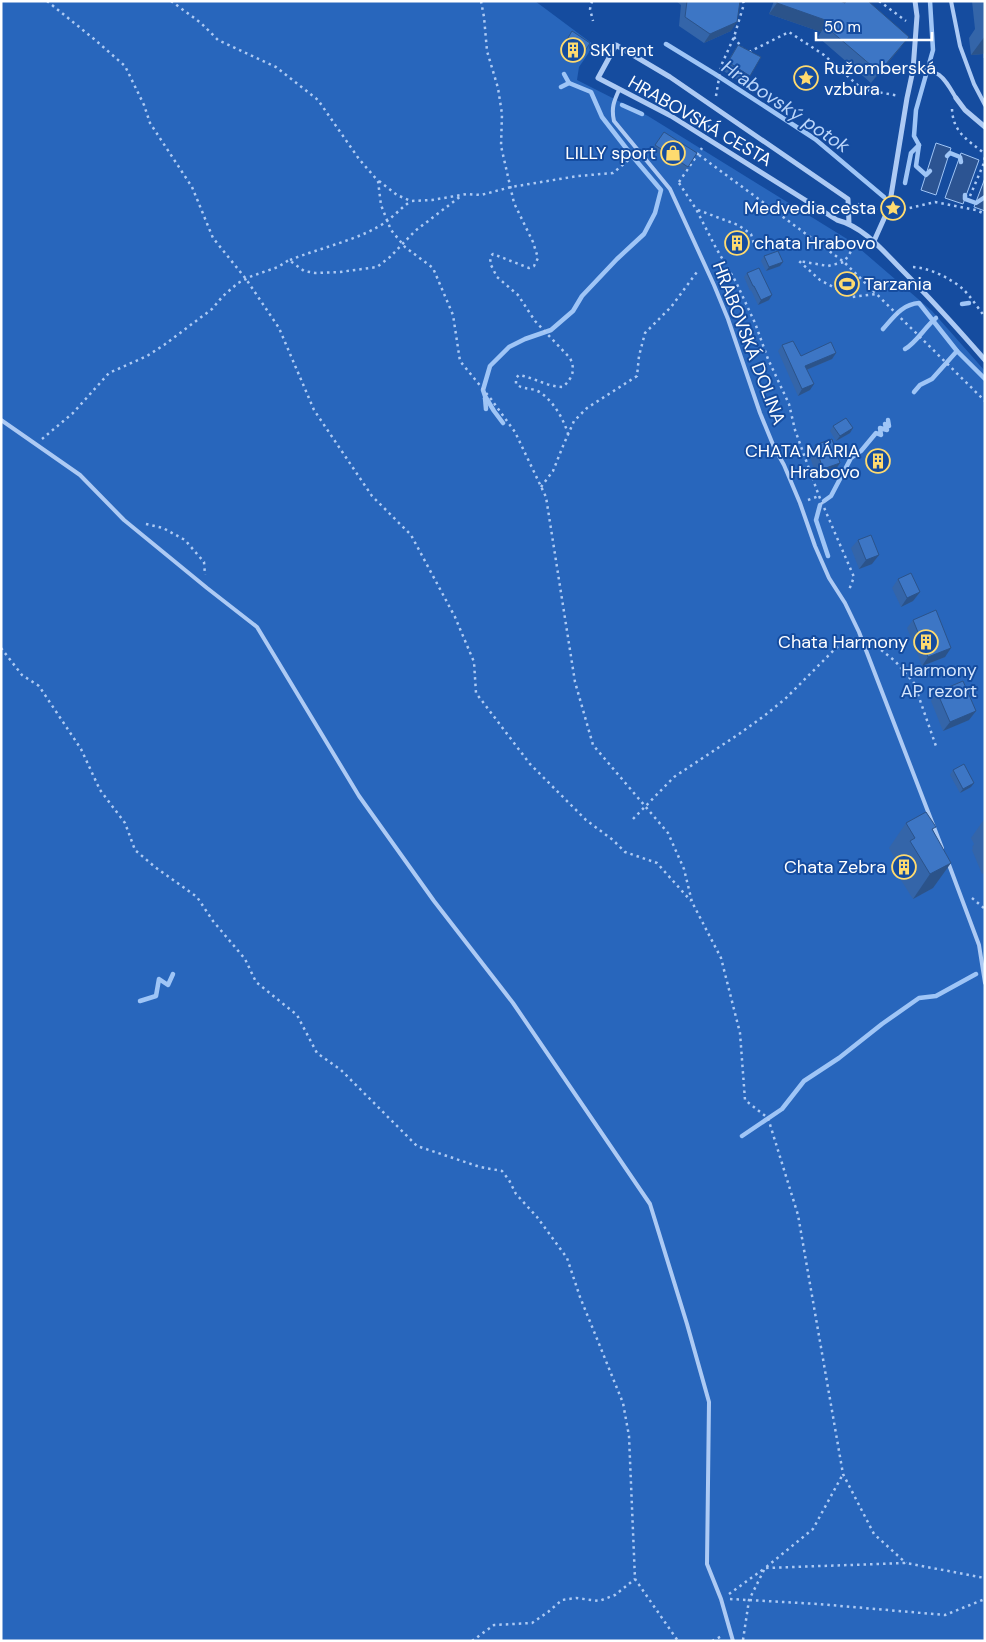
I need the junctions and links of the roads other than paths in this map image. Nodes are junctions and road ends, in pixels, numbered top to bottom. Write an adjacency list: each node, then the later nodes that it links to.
1 (915, 1): 3 (street)
2 (950, 1): 6 (lane)
3 (913, 70): 5 (lane); 9 (street)
4 (619, 90): 8 (street, HRABOVSKÁ CESTA); 8 (street, HRABOVSKÁ CESTA); 12 (lane, HRABOVSKÁ DOLINA)
5 (956, 98): 7 (street)
6 (985, 106)
7 (985, 128)
8 (849, 223): 9 (street, HRABOVSKÁ CESTA)
9 (874, 241): 10 (street, HRABOVSKÁ CESTA)
10 (985, 360)
11 (1, 420): 13 (lane)
12 (985, 982)
13 (733, 1641)

